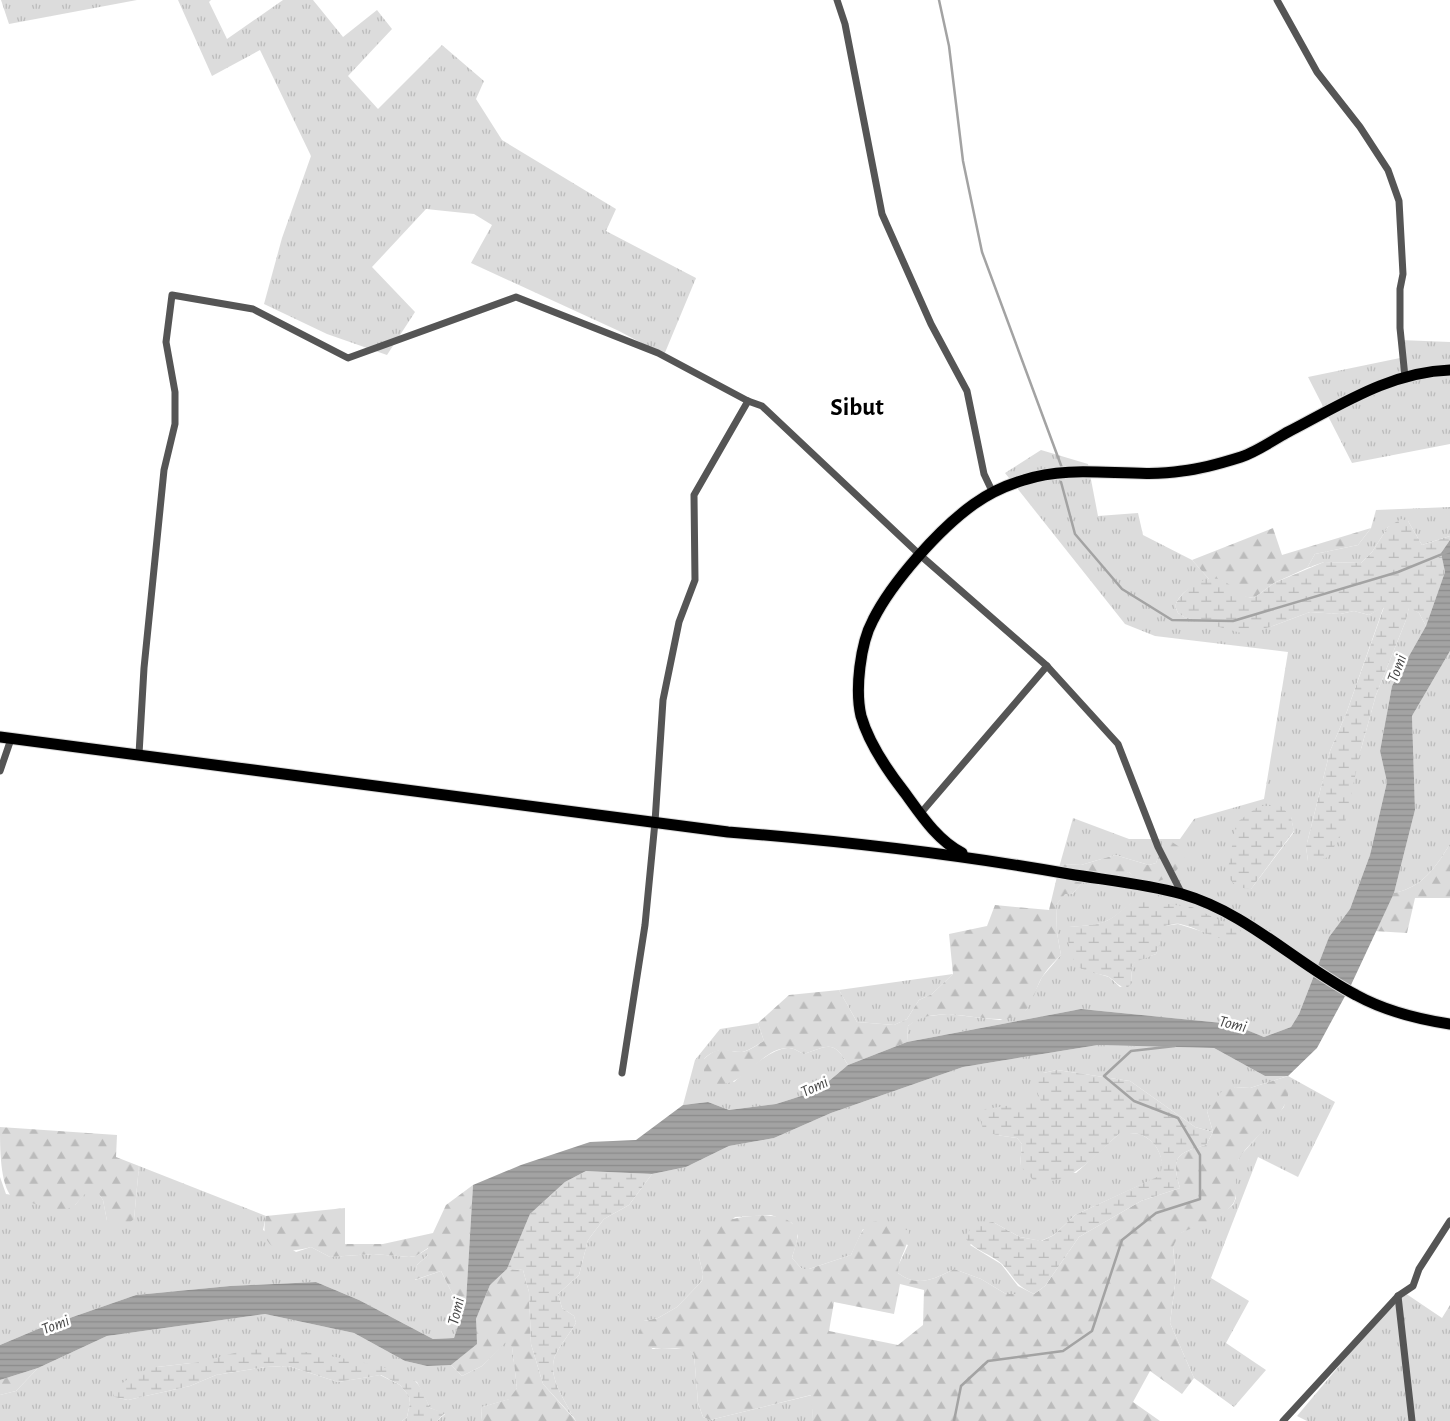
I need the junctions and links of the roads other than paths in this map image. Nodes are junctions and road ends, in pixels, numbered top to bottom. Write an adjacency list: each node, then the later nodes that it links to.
1 (837, 0): 6 (street)
2 (1277, 0): 4 (street)
3 (1450, 370): 4 (main road)
4 (1405, 377): 6 (main road)
5 (748, 401): 7 (street); 10 (street); 13 (street)
6 (993, 493): 7 (main road)
7 (920, 555): 8 (street); 12 (main road)
8 (1047, 666): 12 (street); 15 (street)
9 (5, 738): 10 (main road); 11 (street)
10 (139, 754): 13 (main road)
11 (0, 771)
12 (920, 814): 14 (main road)
13 (655, 822): 14 (main road); 17 (street)
14 (968, 856): 15 (main road)
15 (1182, 894): 16 (main road)
16 (1450, 1024)
17 (622, 1073)
18 (1450, 1221): 19 (street)
19 (1398, 1296): 20 (street); 21 (street)
20 (1283, 1421)
21 (1412, 1421)

